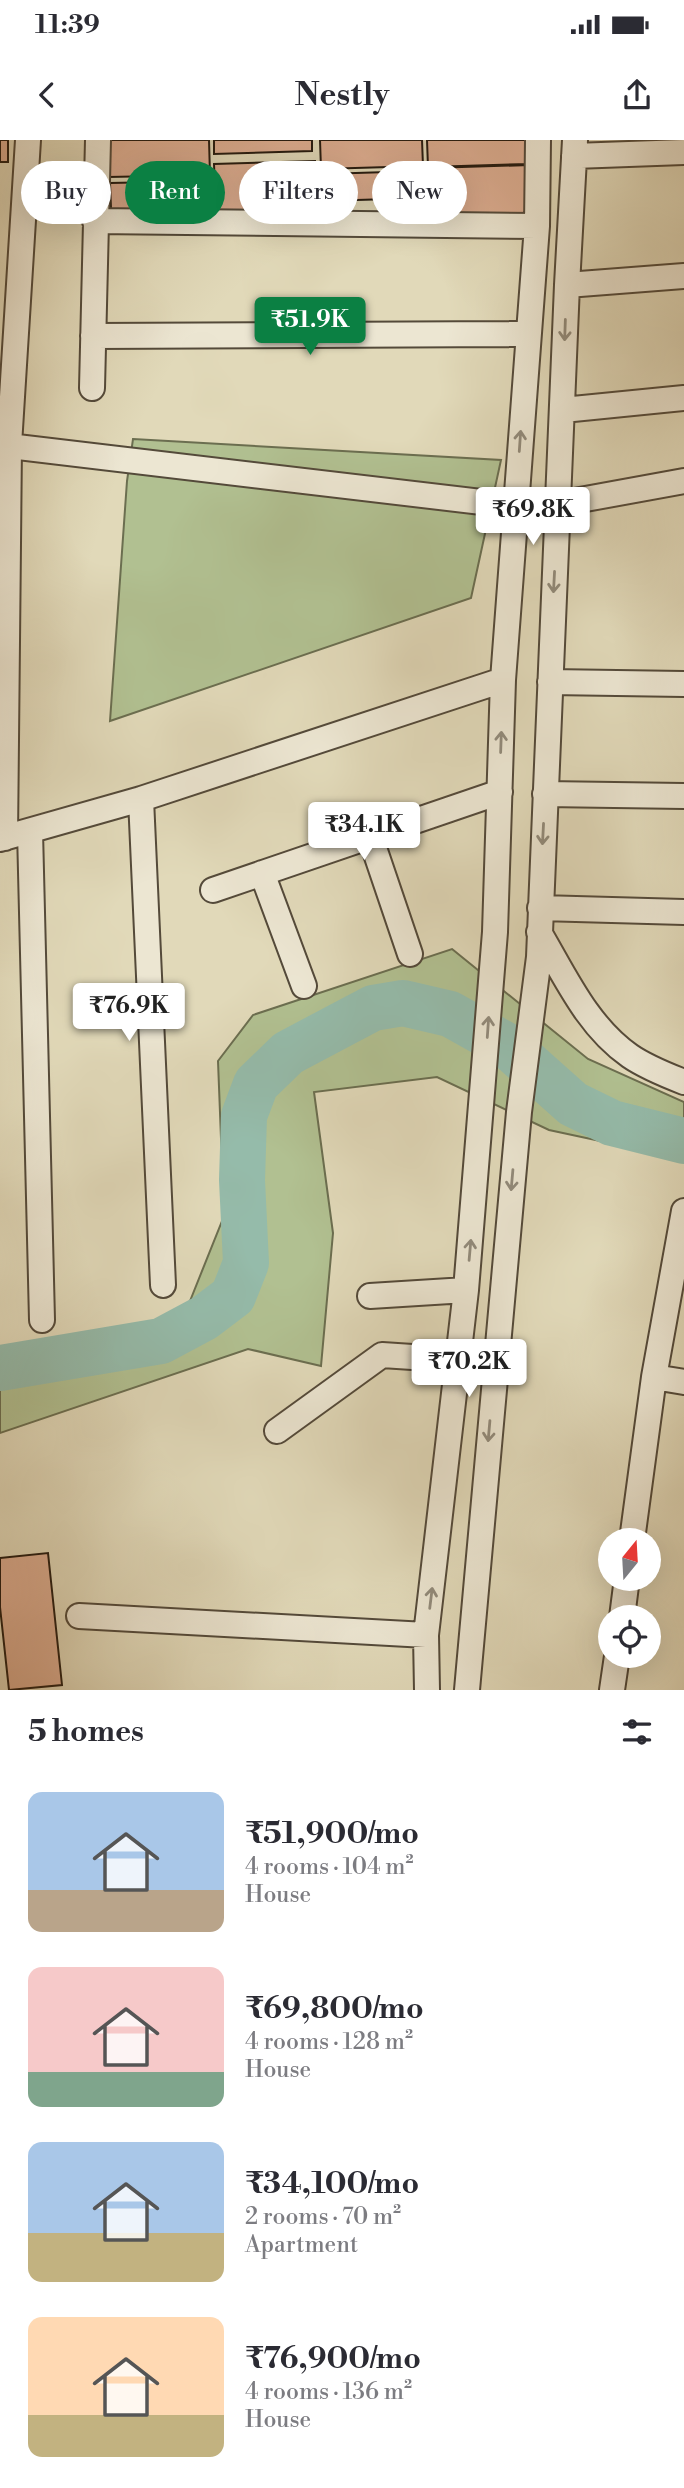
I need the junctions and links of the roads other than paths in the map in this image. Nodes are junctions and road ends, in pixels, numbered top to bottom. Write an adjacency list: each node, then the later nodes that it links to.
1 (28, 140): 17 (street)
2 (97, 140): 6 (street)
3 (538, 140): 9 (street)
4 (574, 148): 5 (street); 11 (street)
5 (684, 152)
6 (96, 161)
7 (111, 220): 9 (street)
8 (95, 224): 13 (street)
9 (537, 226): 12 (street)
10 (684, 276): 11 (street)
11 (566, 285): 16 (street, one-way to 16)
12 (528, 334): 13 (street); 20 (street, one-way to 12)
13 (93, 336): 14 (street)
14 (92, 388)
15 (684, 398): 16 (street)
16 (563, 410): 19 (street)
17 (5, 445): 20 (street); 30 (street)
18 (684, 481): 19 (street)
19 (558, 504): 20 (street); 23 (street, one-way to 23)
20 (515, 506): 21 (street)
21 (503, 680): 24 (street, one-way to 21); 27 (street)
22 (683, 680): 23 (street)
23 (550, 682): 25 (street)
24 (500, 792): 29 (street); 40 (street, one-way to 24)
25 (545, 794): 26 (street); 34 (street, one-way to 34)
26 (684, 796)
27 (141, 799): 28 (street); 39 (street)
28 (30, 831): 30 (street); 42 (street)
29 (370, 836): 31 (street); 35 (street)
30 (2, 839)
31 (262, 873): 32 (street); 36 (street)
32 (213, 890)
33 (684, 912): 34 (street)
34 (539, 920): 37 (street); 52 (street, one-way to 52)
35 (410, 954)
36 (304, 986)
37 (684, 1083)
38 (684, 1212): 44 (street)
39 (163, 1285)
40 (466, 1290): 41 (street); 43 (street)
41 (370, 1296)
42 (43, 1320)
43 (458, 1360): 46 (street); 49 (street, one-way to 43)
44 (654, 1377): 45 (street); 47 (street)
45 (684, 1382)
46 (277, 1431)
47 (634, 1528)
48 (79, 1616): 49 (street)
49 (426, 1635): 51 (street)
50 (615, 1668): 53 (street)
51 (427, 1690)
52 (467, 1690)
53 (612, 1690)

